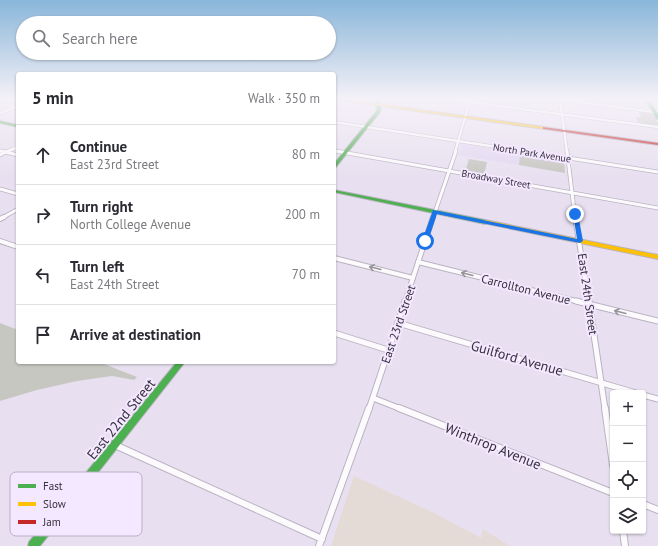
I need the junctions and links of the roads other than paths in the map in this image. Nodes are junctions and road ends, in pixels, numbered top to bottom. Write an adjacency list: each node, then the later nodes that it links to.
1 (356, 125): 6 (street, North Park Avenue)
2 (463, 125): 9 (street, East 23rd Street)
3 (522, 125): 8 (main road)
4 (563, 125): 8 (street, East 24th Street)
5 (647, 125): 7 (street)
6 (366, 127): 9 (street, North Park Avenue); 15 (main road)
7 (658, 127)
8 (564, 131): 10 (main road); 18 (street, East 24th Street)
9 (459, 141): 18 (street, North Park Avenue); 20 (street, East 23rd Street)
10 (658, 144)
11 (16, 148): 14 (street)
12 (0, 150): 14 (street)
13 (336, 151): 15 (street, Broadway Street)
14 (6, 152): 16 (street); 17 (street)
15 (345, 153): 19 (main road); 20 (street, Broadway Street)
16 (16, 154)
17 (0, 155)
18 (568, 158): 21 (street, North Park Avenue); 25 (street, East 24th Street)
19 (336, 164)
20 (449, 171): 25 (street, Broadway Street); 28 (street, East 23rd Street)
21 (658, 172)
22 (0, 189): 24 (street)
23 (336, 191): 28 (main road)
24 (16, 193)
25 (573, 193): 26 (street, Broadway Street); 31 (street, East 24th Street)
26 (658, 208)
27 (16, 210): 29 (street)
28 (435, 212): 31 (main road); 35 (street, East 23rd Street)
29 (0, 219)
30 (0, 241): 32 (street)
31 (580, 241): 33 (main road); 37 (street, East 24th Street)
32 (16, 246)
33 (658, 257)
34 (336, 259): 36 (street, one-way to 34)
35 (418, 262): 36 (street, East 23rd Street); 37 (street, Carrollton Avenue, one-way to 35)
36 (413, 278): 39 (street, East 23rd Street)
37 (590, 304): 38 (street, Carrollton Avenue, one-way to 37); 43 (street, East 24th Street)
38 (658, 321)
39 (398, 323): 41 (street, East 23rd Street); 43 (street, Guilford Avenue)
40 (336, 334): 41 (street)
41 (388, 350): 46 (street, East 23rd Street)
42 (179, 364): 48 (main road, East 22nd Street)
43 (601, 383): 44 (street, Guilford Avenue); 49 (street, East 24th Street)
44 (626, 390)
45 (646, 396): 47 (street)
46 (373, 398): 51 (street, Winthrop Avenue); 56 (street, East 23rd Street)
47 (658, 399)
48 (115, 445): 50 (main road, East 22nd Street); 56 (street)
49 (613, 462)
50 (93, 472)
51 (610, 493)
52 (646, 505): 53 (street)
53 (658, 510)
54 (623, 534): 59 (street)
55 (41, 536): 57 (main road, East 22nd Street)
56 (322, 539): 58 (street, East 23rd Street)
57 (33, 546)
58 (319, 546)
59 (625, 546)

